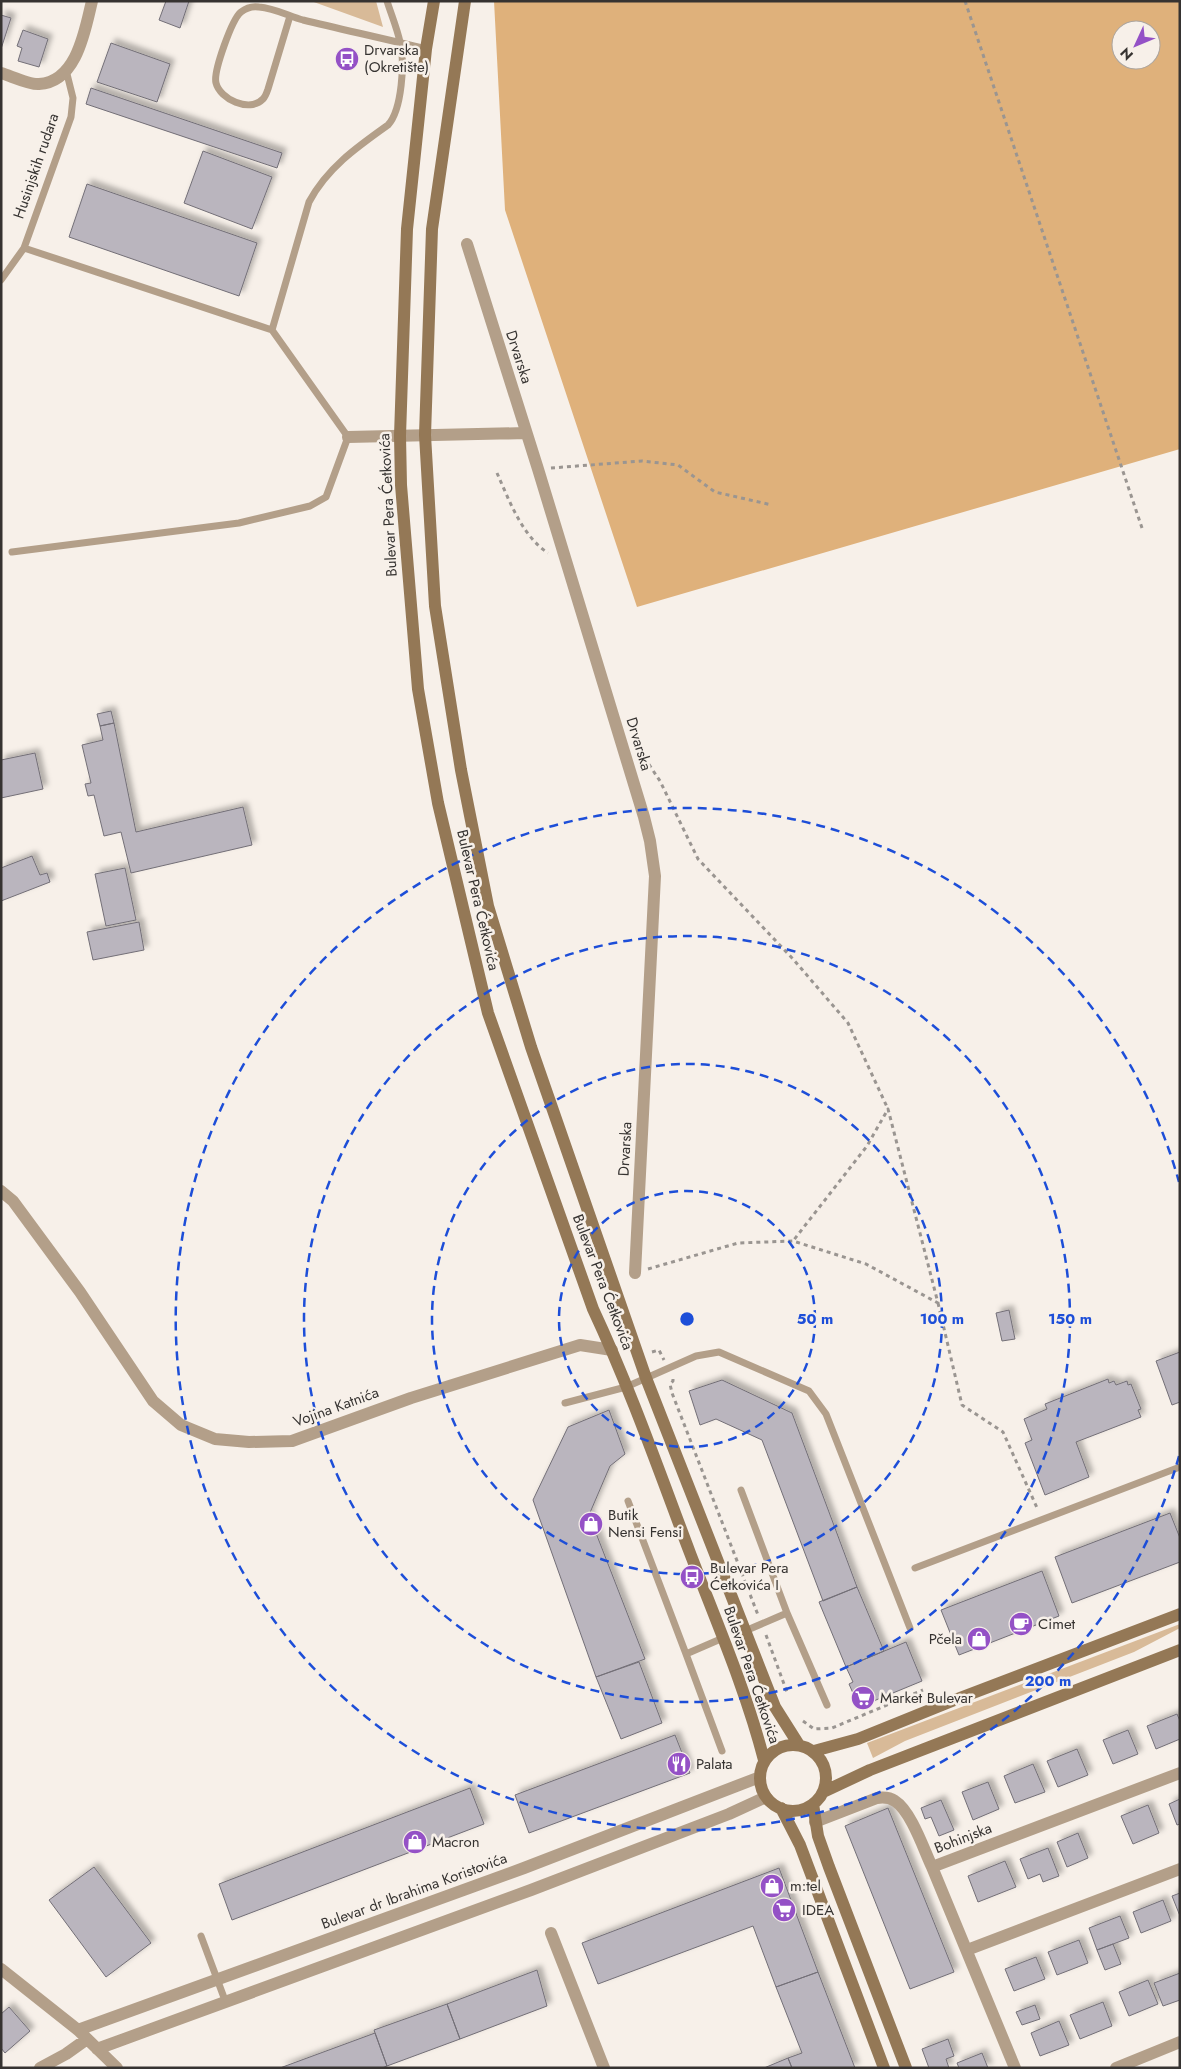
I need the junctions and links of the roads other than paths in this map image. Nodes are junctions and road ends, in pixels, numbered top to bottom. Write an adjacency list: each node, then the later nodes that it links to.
1 (92, 1): 8 (street)
2 (386, 1): 6 (lane)
3 (434, 1): 7 (main road, Bulevar Pera Ćetkovića)
4 (465, 1): 15 (main road, Bulevar Pera Ćetkovića)
5 (290, 16): 5 (lane); 6 (lane)
6 (400, 42): 7 (lane); 13 (lane)
7 (426, 49): 16 (main road, Bulevar Pera Ćetkovića)
8 (66, 70): 9 (street); 11 (lane, Husinjskih rudara)
9 (1, 73)
10 (466, 244): 14 (street, Drvarska)
11 (24, 248): 12 (lane, Husinjskih rudara); 13 (lane)
12 (1, 280)
13 (272, 330): 17 (lane)
14 (526, 433): 15 (street); 20 (street, Drvarska)
15 (425, 435): 16 (street); 22 (main road, Bulevar Pera Ćetkovića)
16 (400, 436): 17 (street); 21 (main road, Bulevar Pera Ćetkovića)
17 (348, 437): 18 (lane)
18 (12, 552)
19 (1, 1191): 21 (street, Vojina Katnića)
20 (635, 1273)
21 (612, 1350): 23 (main road, Bulevar Pera Ćetkovića)
22 (646, 1378): 23 (lane); 31 (lane); 32 (main road, Bulevar Pera Ćetkovića)
23 (626, 1387): 24 (lane); 33 (main road, Bulevar Pera Ćetkovića)
24 (565, 1403)
25 (1180, 1467): 28 (lane)
26 (742, 1490): 29 (lane)
27 (628, 1501): 35 (lane)
28 (916, 1568)
29 (787, 1613): 32 (lane); 36 (lane)
30 (1180, 1614): 39 (main road)
31 (910, 1628)
32 (745, 1630): 37 (main road, Bulevar Pera Ćetkovića)
33 (723, 1638): 35 (lane); 40 (main road, Bulevar Pera Ćetkovića)
34 (1180, 1650): 43 (main road)
35 (686, 1654): 38 (lane)
36 (827, 1705)
37 (799, 1745): 39 (main road); 40 (main road)
38 (722, 1751)
39 (814, 1752): 43 (main road)
40 (764, 1760): 42 (main road)
41 (1180, 1772): 48 (street, Bohinjska)
42 (760, 1777): 44 (main road); 54 (street, Bulevar dr Ibrahima Koristovića)
43 (823, 1792): 45 (main road)
44 (766, 1797): 46 (main road); 55 (street)
45 (813, 1804): 46 (main road); 47 (main road)
46 (780, 1808): 62 (main road)
47 (815, 1822): 48 (street); 63 (main road)
48 (932, 1866): 52 (street, Bohinjska)
49 (1180, 1869): 52 (street)
50 (551, 1933): 61 (street)
51 (201, 1936): 54 (lane)
52 (967, 1950): 64 (street, Bohinjska)
53 (1, 1969): 56 (street)
54 (218, 1980): 55 (lane); 56 (street, Bulevar dr Ibrahima Koristovića)
55 (226, 2003): 58 (street)
56 (82, 2034): 58 (street); 59 (street, Bulevar dr Ibrahima Koristovića)
57 (1180, 2042): 65 (street)
58 (97, 2050): 60 (street)
59 (40, 2068)
60 (117, 2068)
61 (604, 2068)
62 (884, 2068)
63 (906, 2068)
64 (1015, 2068)
65 (1116, 2068)

